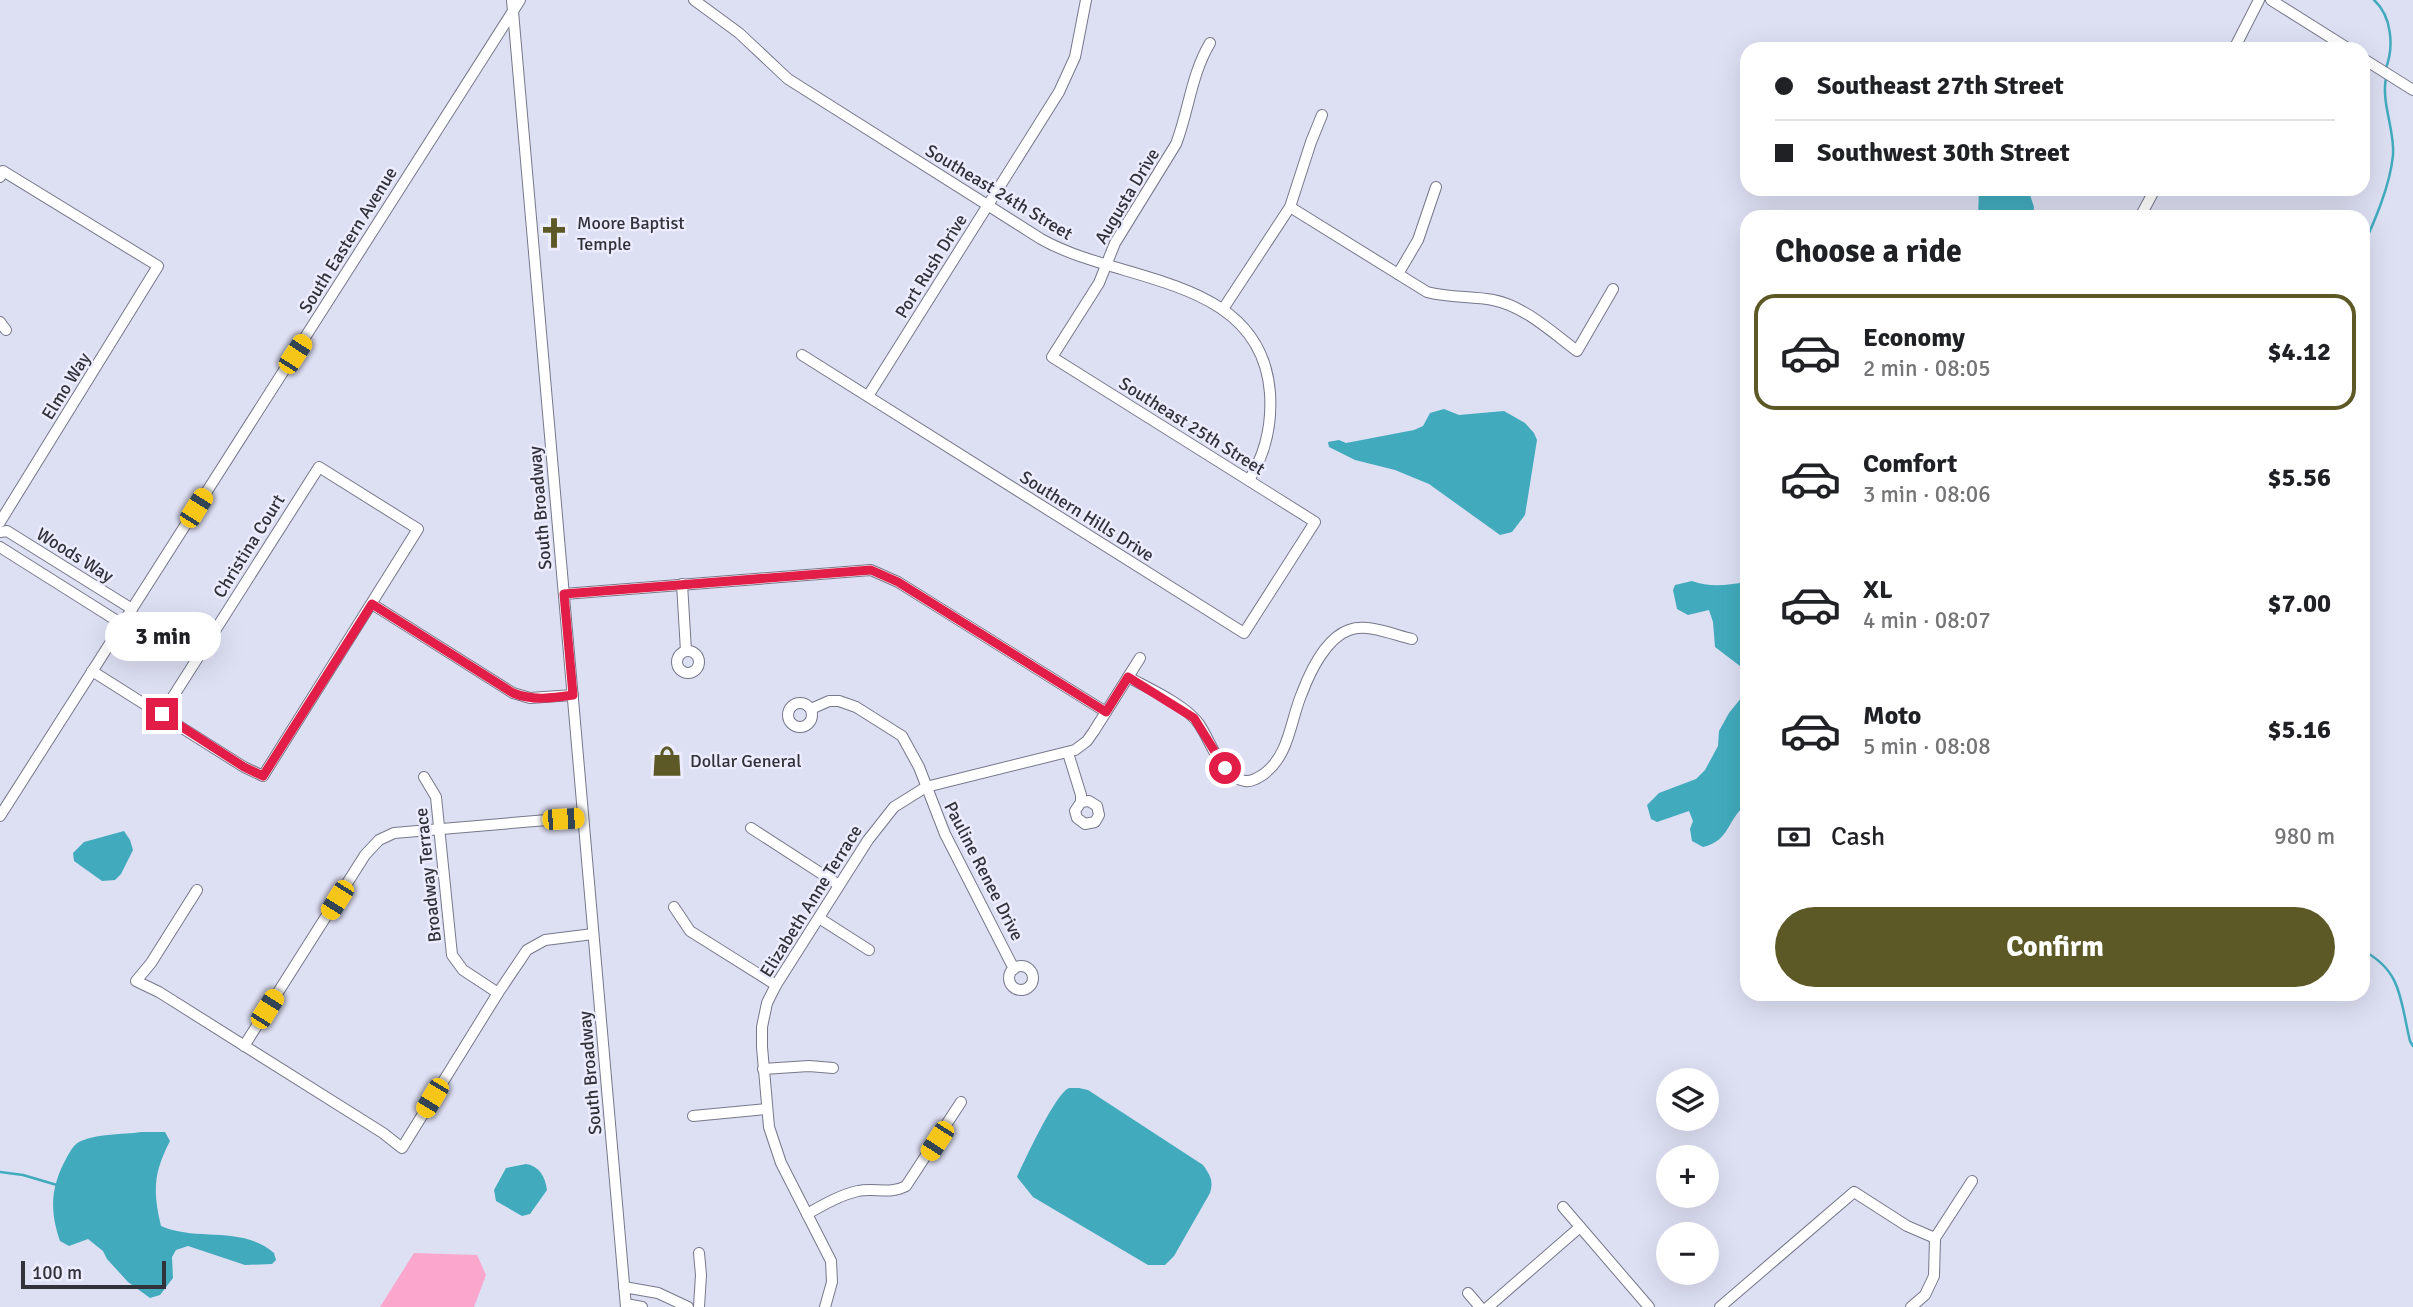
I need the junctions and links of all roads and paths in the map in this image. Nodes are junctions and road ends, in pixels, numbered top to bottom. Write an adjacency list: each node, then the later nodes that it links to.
1 (512, 0): 7 (street, South Broadway)
2 (520, 0): 7 (street, South Eastern Avenue)
3 (694, 0): 16 (street, Southeast 24th Street)
4 (1086, 0): 16 (street, Port Rush Drive)
5 (2259, 0): 8 (street)
6 (2271, 0): 9 (street)
7 (512, 11): 31 (street, South Broadway); 33 (street, South Eastern Avenue)
8 (2238, 42)
9 (2338, 42)
10 (1210, 43): 18 (street, Augusta Drive)
11 (2370, 63): 12 (street)
12 (2413, 90)
13 (1322, 115): 17 (street)
14 (2, 174): 26 (street, Elmo Way)
15 (1436, 187): 19 (street)
16 (988, 205): 18 (street, Southeast 24th Street); 24 (street, Port Rush Drive)
17 (1290, 207): 19 (street); 21 (street)
18 (1106, 265): 21 (street, Southeast 24th Street); 23 (street, Augusta Drive)
19 (1398, 275): 20 (street)
20 (1613, 289)
21 (1223, 309): 25 (street, Southeast 24th Street)
22 (802, 355): 24 (street, Southern Hills Drive)
23 (1052, 357): 25 (street, Southeast 25th Street)
24 (868, 396): 27 (street, Southern Hills Drive)
25 (1250, 480): 27 (street, Southeast 25th Street)
26 (0, 522)
27 (1315, 522)
28 (0, 532): 33 (street, Woods Way)
29 (0, 547): 34 (street, Woods Way)
30 (682, 584): 31 (street); 36 (street); 42 (street)
31 (564, 594): 40 (street, South Broadway)
32 (372, 604): 40 (street); 43 (street); 43 (street, Christina Court)
33 (132, 610): 34 (street, South Eastern Avenue)
34 (122, 624): 38 (street, South Eastern Avenue)
35 (1412, 639): 39 (street)
36 (686, 651)
37 (1140, 658): 39 (street, Elizabeth Anne Terrace)
38 (92, 671): 43 (street); 48 (street, South Eastern Avenue)
39 (1128, 677): 42 (street, Elizabeth Anne Terrace)
40 (573, 695): 49 (street, South Broadway)
41 (811, 709): 46 (street, Pauline Renee Drive)
42 (1106, 712): 44 (street, Elizabeth Anne Terrace)
43 (162, 714)
44 (1068, 753): 46 (street, Elizabeth Anne Terrace); 47 (street)
45 (424, 777): 51 (street, Broadway Terrace)
46 (926, 787): 52 (street, Elizabeth Anne Terrace); 58 (street, Pauline Renee Drive)
47 (1081, 802)
48 (0, 816)
49 (583, 817): 51 (street); 56 (street, South Broadway)
50 (751, 828): 52 (street)
51 (439, 830): 60 (street, Broadway Terrace); 61 (street)
52 (839, 885): 55 (street, Elizabeth Anne Terrace)
53 (197, 890): 61 (street)
54 (674, 907): 59 (street)
55 (819, 918): 57 (street); 59 (street, Elizabeth Anne Terrace)
56 (593, 934): 60 (street); 73 (street, South Broadway)
57 (869, 950)
58 (1014, 969)
59 (776, 985): 63 (street, Elizabeth Anne Terrace)
60 (498, 993): 61 (street)
61 (244, 1046)
62 (833, 1068): 63 (street)
63 (763, 1069): 65 (street, Elizabeth Anne Terrace)
64 (961, 1102): 69 (street)
65 (767, 1109): 66 (street); 69 (street, Elizabeth Anne Terrace)
66 (693, 1116)
67 (1972, 1181): 71 (street)
68 (1563, 1206): 70 (street)
69 (807, 1214): 79 (street, Elizabeth Anne Terrace)
70 (1580, 1227): 81 (street); 82 (street)
71 (1935, 1238): 83 (street); 84 (street)
72 (699, 1253): 78 (street)
73 (624, 1287): 75 (street, South Broadway); 77 (street)
74 (1468, 1293): 80 (street)
75 (626, 1306): 76 (street)
76 (642, 1307)
77 (688, 1307)
78 (699, 1307)
79 (825, 1307)
80 (1480, 1307)
81 (1489, 1307)
82 (1649, 1307)
83 (1720, 1307)
84 (1912, 1307)

